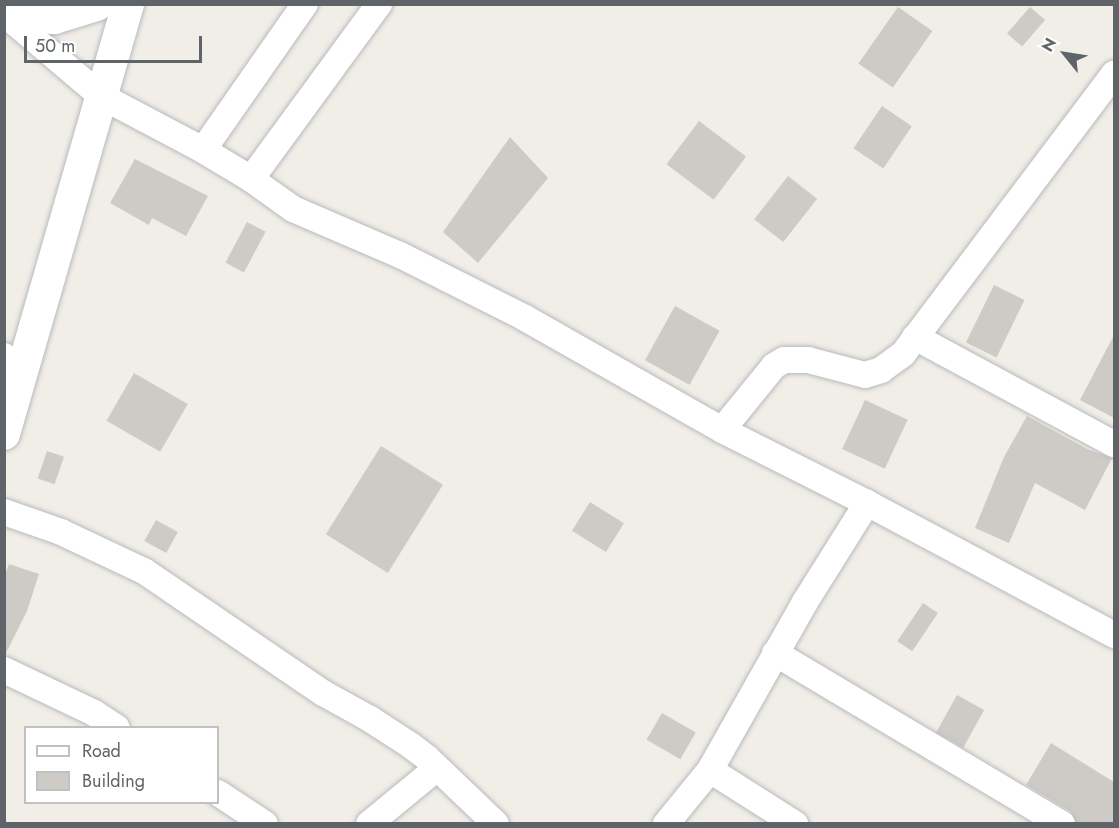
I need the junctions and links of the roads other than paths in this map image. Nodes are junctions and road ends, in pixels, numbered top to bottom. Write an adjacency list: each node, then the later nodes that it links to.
1 (96, 4): 5 (main road)
2 (128, 4): 7 (street)
3 (305, 4): 8 (street)
4 (379, 4): 9 (street)
5 (6, 15): 7 (street)
6 (1114, 74): 10 (street)
7 (100, 96): 8 (street); 11 (street)
8 (203, 150): 9 (street)
9 (251, 179): 12 (street)
10 (915, 337): 12 (street); 14 (street)
11 (14, 365): 13 (street)
12 (722, 430): 15 (street)
13 (4, 434)
14 (1114, 444)
15 (867, 503): 17 (street); 18 (street)
16 (4, 512): 21 (street)
17 (1114, 635)
18 (775, 653): 22 (street); 29 (street)
19 (4, 670): 20 (street)
20 (114, 726)
21 (437, 768): 25 (street); 26 (street)
22 (710, 770): 27 (street); 28 (street)
23 (219, 794): 24 (street)
24 (265, 824)
25 (369, 824)
26 (496, 824)
27 (666, 824)
28 (795, 824)
29 (1062, 824)

